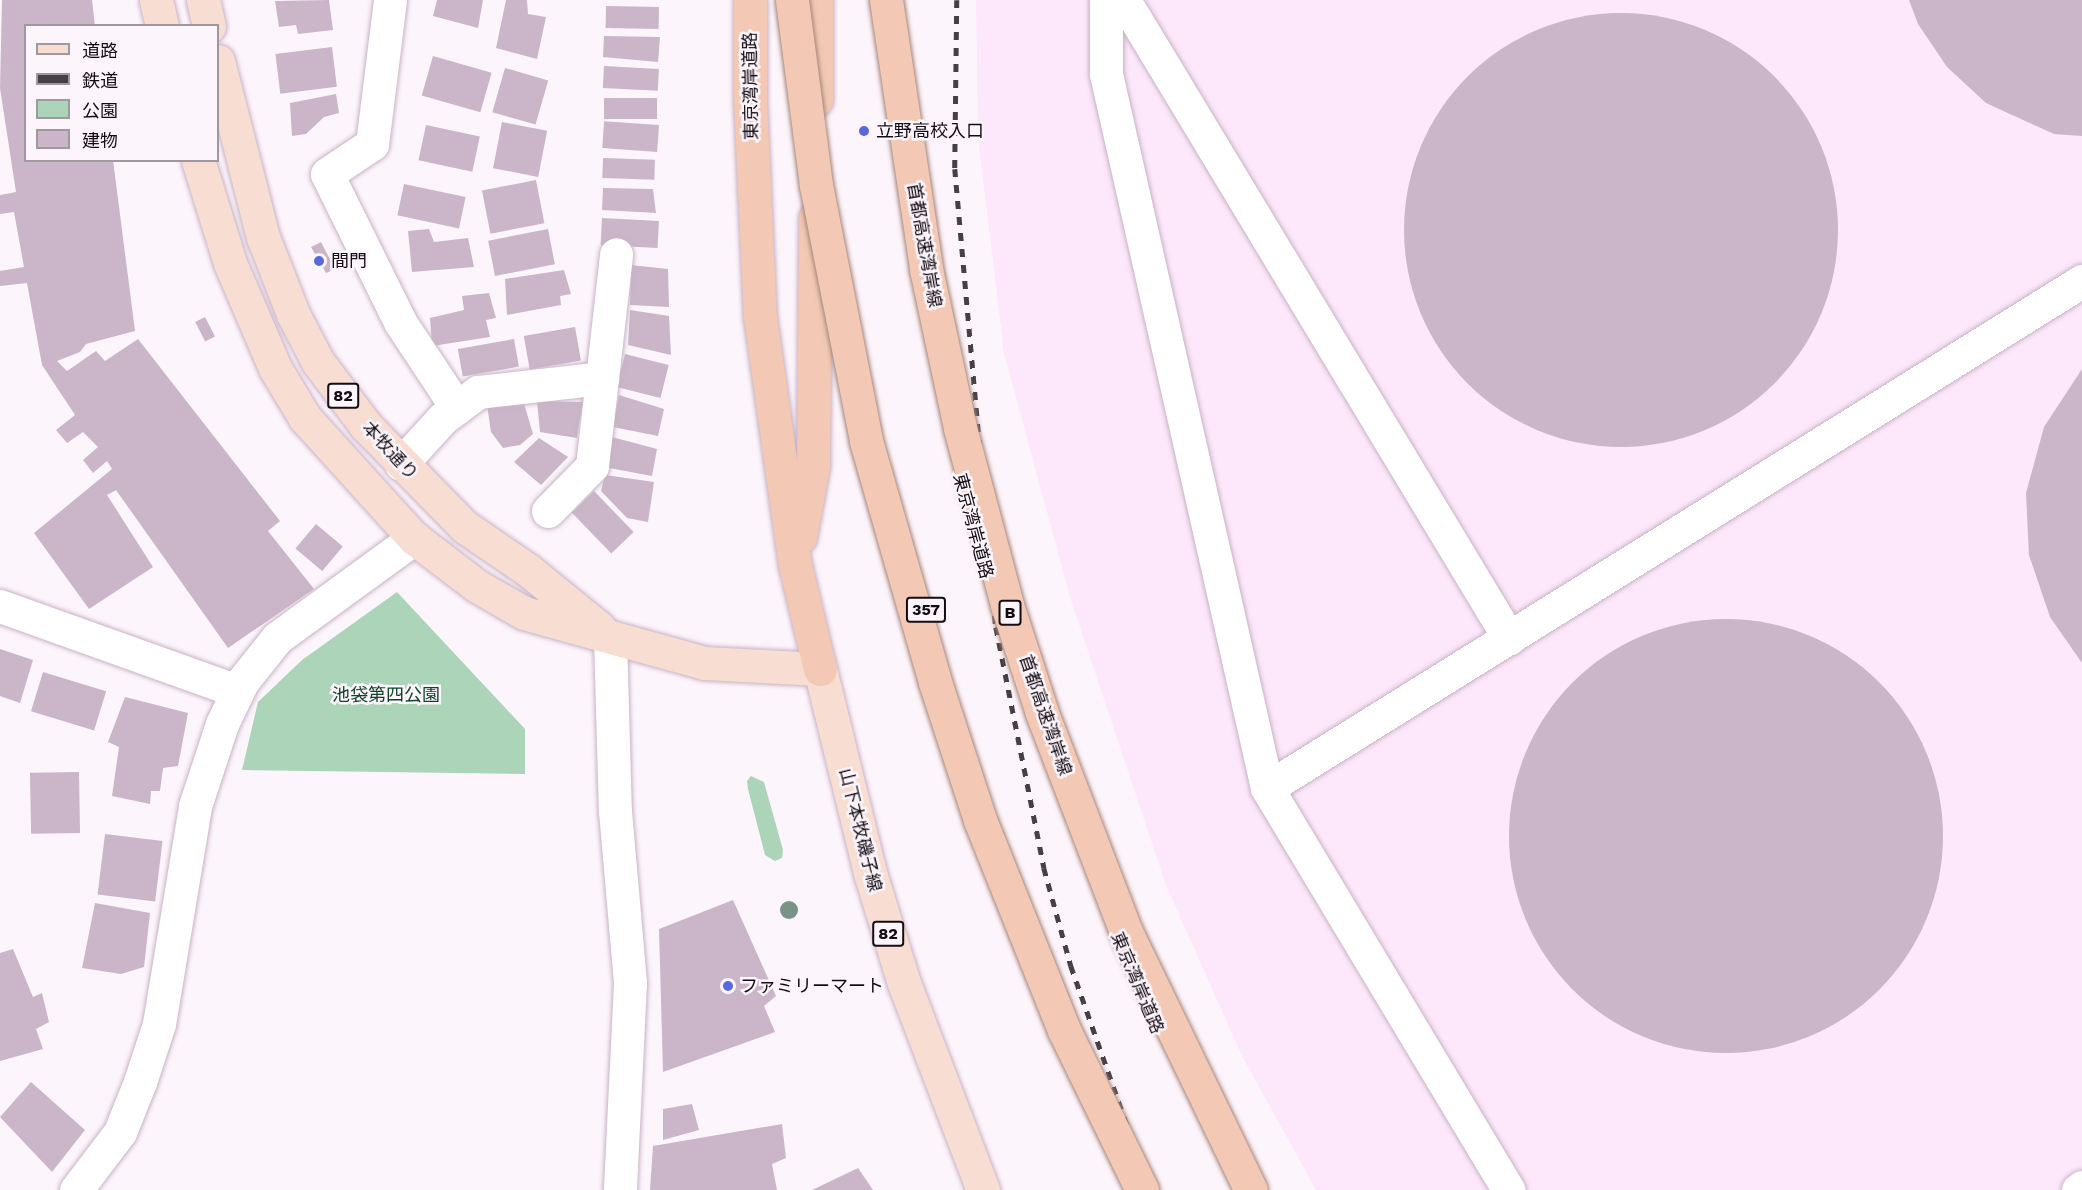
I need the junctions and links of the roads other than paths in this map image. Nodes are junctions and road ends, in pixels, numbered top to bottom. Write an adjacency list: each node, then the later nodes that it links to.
1 (156, 0): 11 (main road)
2 (203, 0): 12 (main road)
3 (390, 0): 18 (street)
4 (750, 0): 22 (highway, 東京湾岸道路)
5 (792, 0): 33 (highway, bridge)
6 (800, 0): 34 (highway, 357, bridge)
7 (816, 0): 22 (highway, 東京湾岸道路)
8 (876, 0): 35 (highway, 東京湾岸道路)
9 (886, 0): 36 (highway, 首都高速湾岸線 / B, bridge)
10 (1122, 9): 25 (street); 28 (street)
11 (162, 24)
12 (209, 24)
13 (219, 65): 19 (main road, 本牧通り / 82)
14 (199, 162): 21 (main road, 本牧通り / 82)
15 (616, 254): 17 (street)
16 (2082, 281): 25 (street)
17 (602, 378): 18 (street); 20 (street)
18 (457, 408): 19 (street)
19 (400, 464): 24 (main road, 本牧通り / 82)
20 (548, 511)
21 (414, 538): 24 (main road, 本牧通り / 82); 27 (street)
22 (795, 565): 26 (highway, 東京湾岸道路)
23 (0, 606): 27 (street)
24 (610, 637): 26 (main road, 本牧通り / 82); 31 (street)
25 (1509, 638): 28 (street)
26 (820, 669): 32 (main road, 山下本牧磯子線 / 82)
27 (237, 692): 30 (street)
28 (1266, 788): 37 (street)
29 (2082, 1187): 38 (street)
30 (76, 1190)
31 (620, 1190)
32 (983, 1190)
33 (1142, 1190)
34 (1150, 1190)
35 (1236, 1190)
36 (1251, 1190)
37 (1509, 1190)
38 (2078, 1190)

